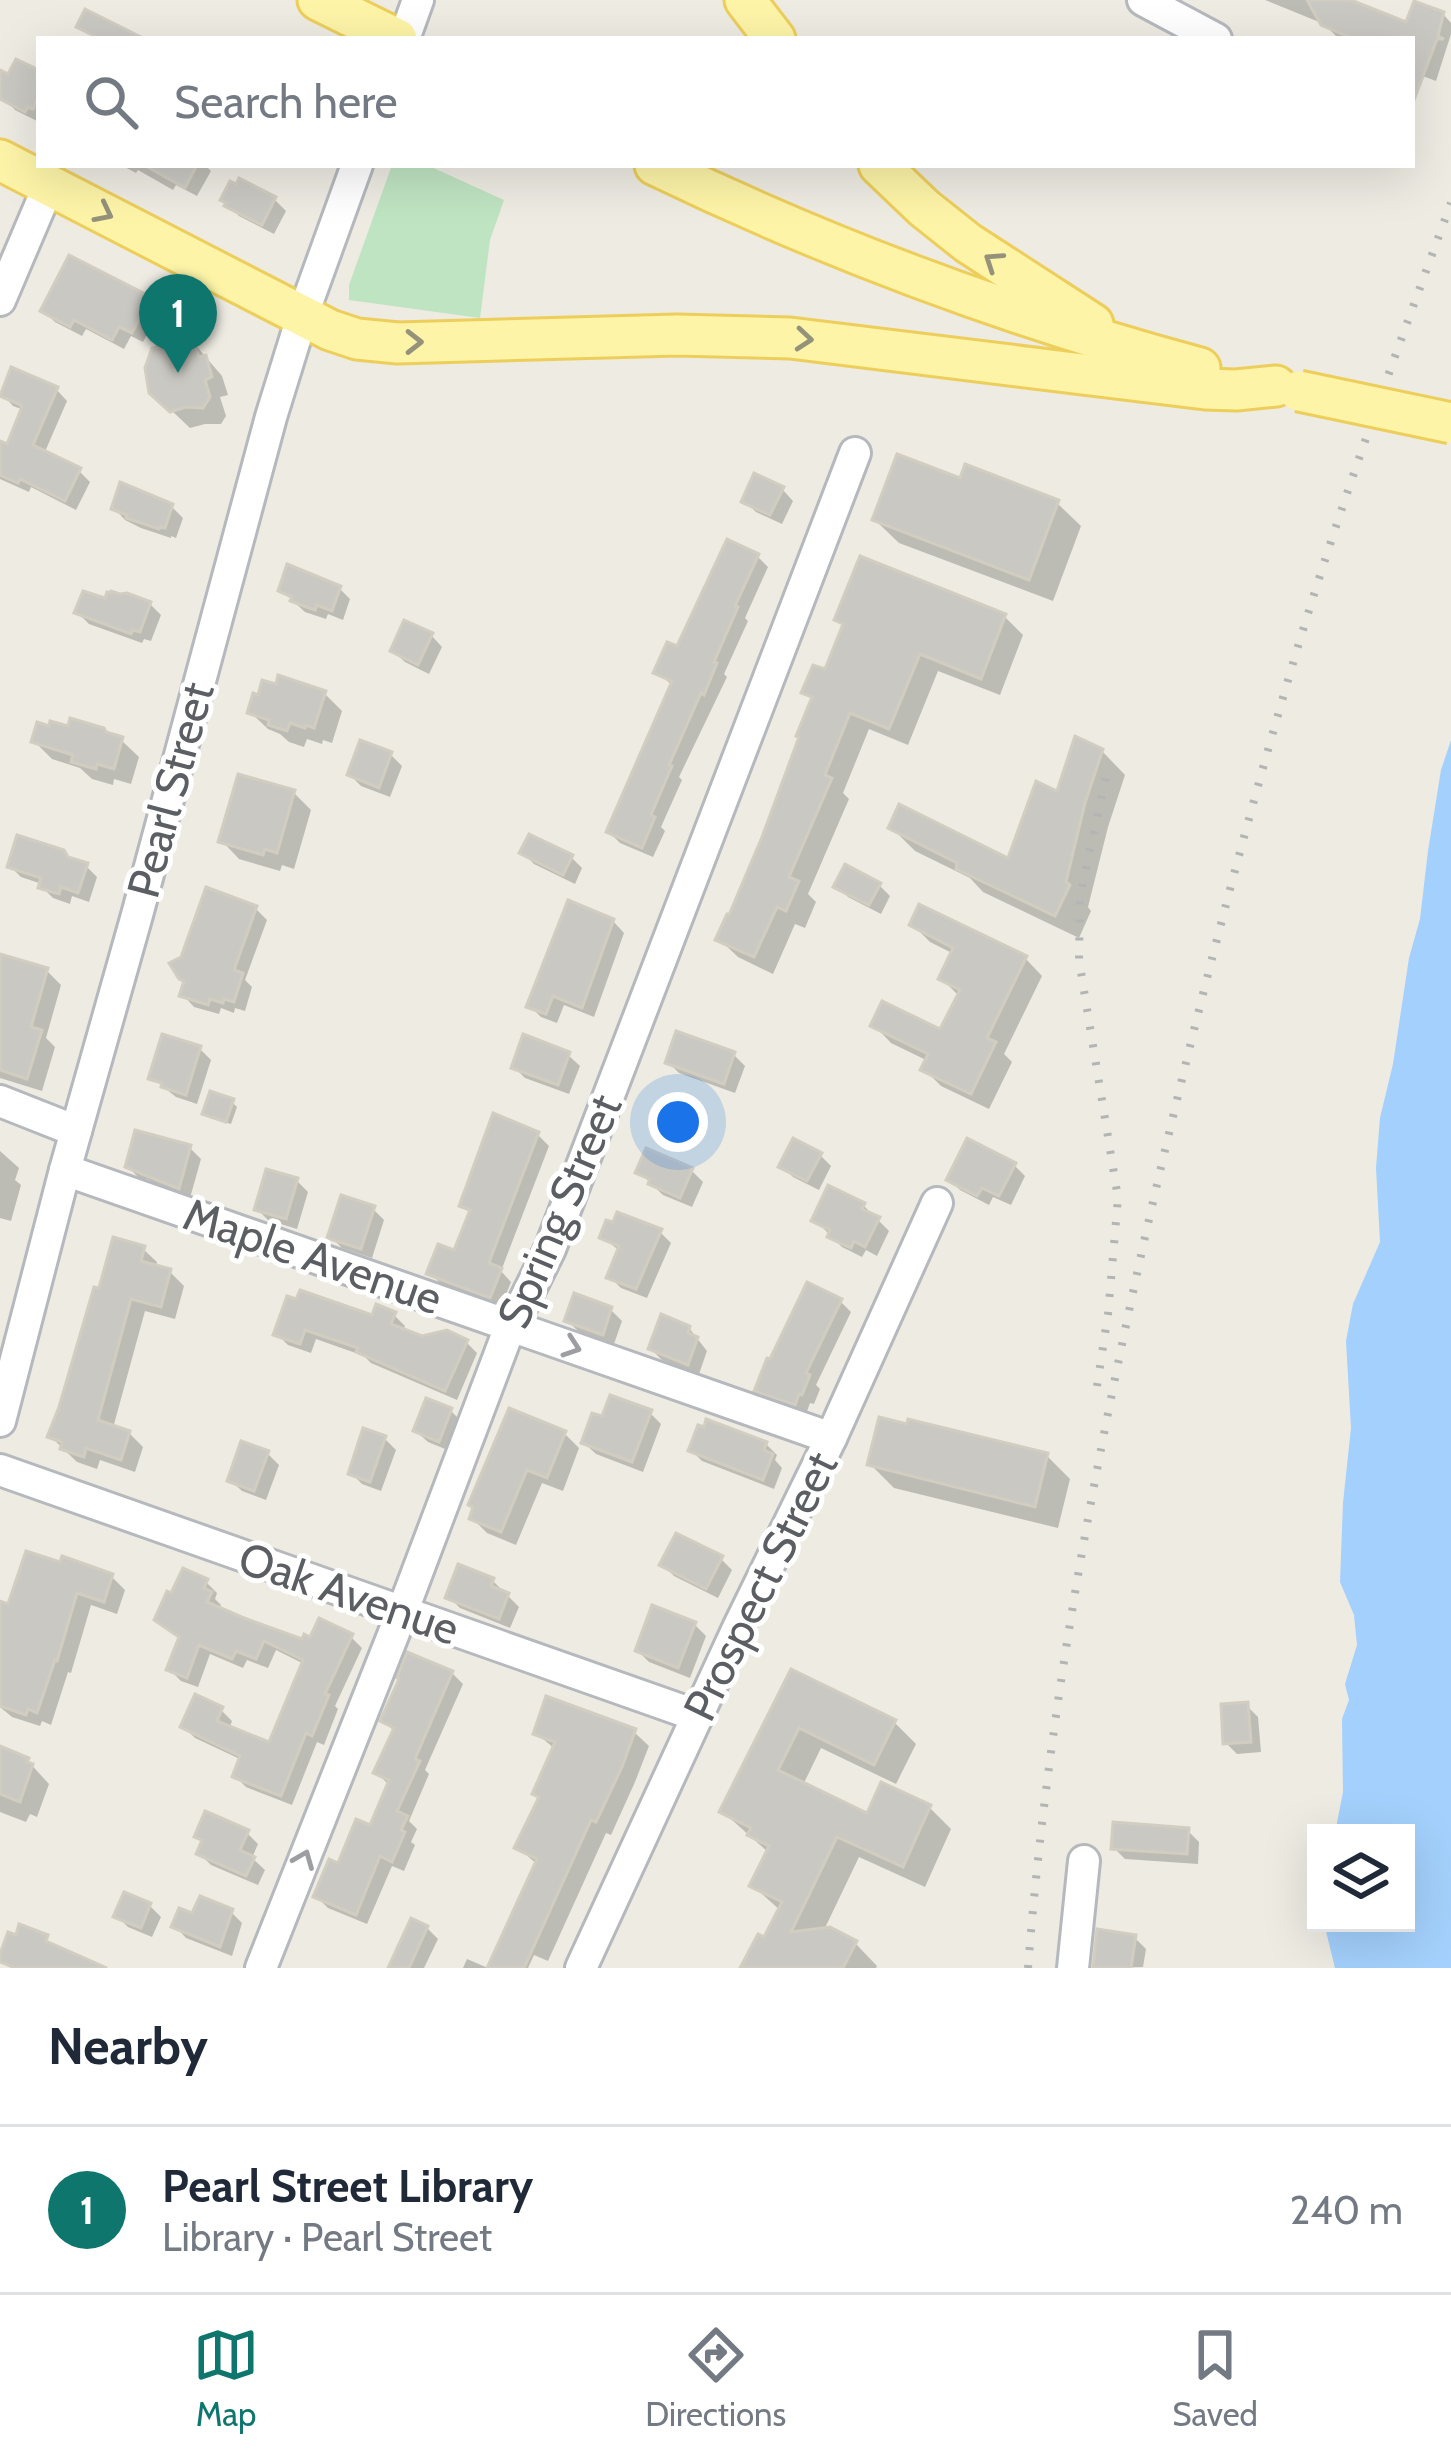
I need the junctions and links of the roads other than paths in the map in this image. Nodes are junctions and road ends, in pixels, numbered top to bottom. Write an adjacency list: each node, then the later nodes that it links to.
1 (318, 0): 5 (main road)
2 (418, 0): 6 (street)
3 (745, 0): 7 (main road)
4 (1143, 0): 8 (street)
5 (394, 36)
6 (401, 36)
7 (773, 36)
8 (1210, 36)
9 (0, 160): 13 (main road)
10 (356, 168): 15 (street, Pearl Street)
11 (661, 168): 16 (main road)
12 (882, 168): 16 (main road, one-way to 12)
13 (49, 185): 14 (street); 15 (main road, one-way to 15)
14 (0, 299)
15 (302, 317): 17 (main road, one-way to 17); 21 (street, Pearl Street)
16 (1126, 348): 17 (main road)
17 (1288, 388): 18 (main road, bridge)
18 (1451, 423)
19 (855, 453): 24 (street, Spring Street)
20 (0, 1101): 21 (street)
21 (76, 1132): 22 (street, Pearl Street)
22 (65, 1170): 24 (street, Maple Avenue); 25 (street, Pearl Street)
23 (937, 1203): 26 (street, Prospect Street)
24 (513, 1326): 26 (street, Maple Avenue, one-way to 26); 28 (street, Spring Street)
25 (0, 1420)
26 (832, 1438): 29 (street, Prospect Street)
27 (0, 1470): 28 (street, Oak Avenue)
28 (403, 1610): 29 (street, Oak Avenue); 31 (street, Spring Street, one-way to 28)
29 (698, 1716): 32 (street, Prospect Street)
30 (1084, 1862): 33 (street)
31 (261, 1968)
32 (581, 1968)
33 (1073, 1968)

